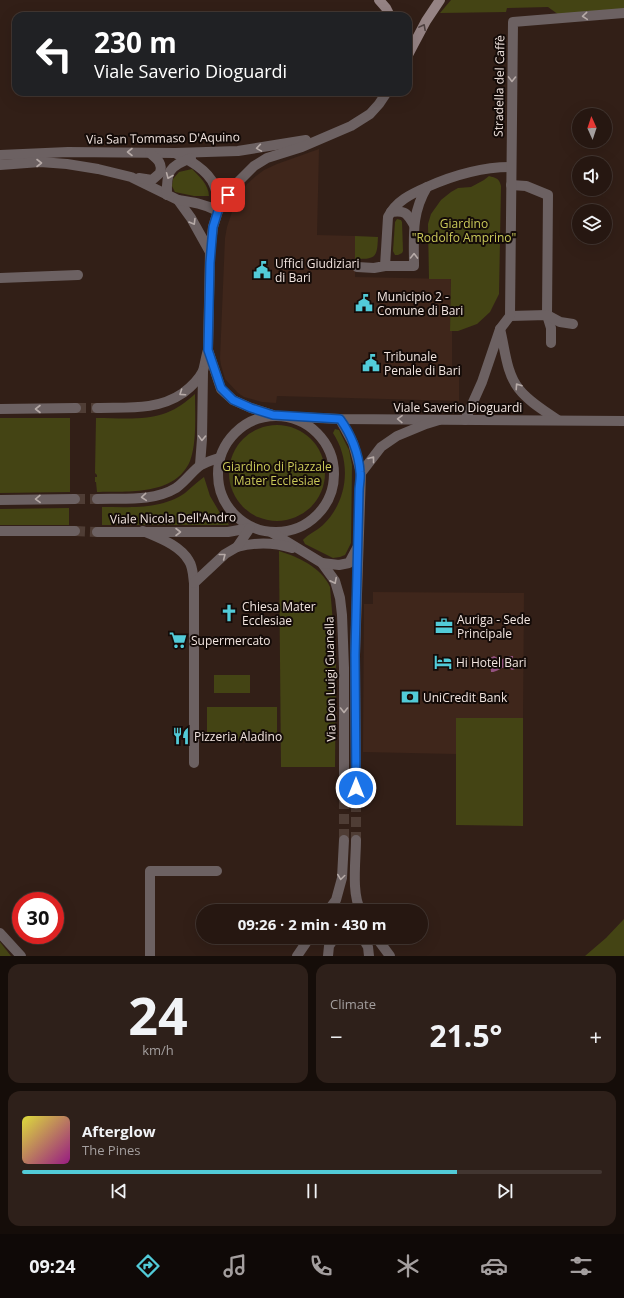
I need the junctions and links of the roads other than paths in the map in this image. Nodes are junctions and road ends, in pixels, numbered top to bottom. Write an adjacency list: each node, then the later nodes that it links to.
1 (379, 0): 3 (main road)
2 (440, 0): 5 (main road, one-way to 2)
3 (388, 12)
4 (624, 13): 14 (street, Stradella del Caffè, one-way to 14)
5 (412, 47)
6 (384, 96): 7 (street)
7 (325, 136): 8 (street, Via San Tommaso D'Aquino, one-way to 8); 20 (street)
8 (208, 152): 10 (street, Via San Tommaso D'Aquino); 12 (street)
9 (150, 153): 10 (street, Via San Tommaso D'Aquino); 11 (street, Via San Tommaso D'Aquino, one-way to 11); 15 (street)
10 (175, 153): 12 (street)
11 (0, 155)
12 (188, 159): 18 (street, one-way to 18); 20 (street)
13 (0, 164): 15 (street, one-way to 15)
14 (511, 167): 16 (street, Stradella del Caffè); 17 (street)
15 (131, 177): 18 (street)
16 (511, 185): 28 (street); 29 (street, Stradella del Caffè)
17 (427, 187): 21 (street); 22 (street)
18 (167, 195): 19 (street)
19 (178, 200): 20 (street); 23 (street, one-way to 23)
20 (219, 209): 23 (street)
21 (391, 212): 22 (street); 24 (street)
22 (414, 225): 24 (street, one-way to 22)
23 (210, 252): 33 (street)
24 (385, 266): 25 (street)
25 (357, 267)
26 (78, 275): 27 (street)
27 (0, 278)
28 (547, 315): 29 (street); 30 (street); 32 (street)
29 (510, 316): 31 (street)
30 (573, 324)
31 (500, 329): 44 (street); 45 (street, one-way to 31)
32 (551, 343)
33 (208, 350): 34 (street); 36 (street)
34 (202, 371): 35 (street); 38 (street, one-way to 38)
35 (202, 387): 36 (street); 48 (street, one-way to 48)
36 (221, 388): 40 (street)
37 (76, 408): 39 (street, one-way to 39)
38 (96, 408)
39 (0, 409)
40 (273, 415): 41 (street); 47 (street)
41 (293, 417): 42 (street, Viale Saverio Dioguardi); 58 (street)
42 (340, 419): 43 (street, Viale Saverio Dioguardi, one-way to 42); 49 (street, Via Don Luigi Guanella)
43 (439, 420): 44 (street, Viale Saverio Dioguardi); 49 (street, one-way to 43)
44 (465, 420): 45 (street, Viale Saverio Dioguardi)
45 (558, 420): 46 (street, Viale Saverio Dioguardi)
46 (624, 421)
47 (218, 458): 48 (street, Viale Nicola Dell'Andro); 53 (street)
48 (200, 465): 51 (street, Viale Nicola Dell'Andro, one-way to 51)
49 (361, 473): 60 (street, Via Don Luigi Guanella)
50 (75, 499): 52 (street, one-way to 52)
51 (97, 499)
52 (0, 500)
53 (250, 528): 57 (street, Viale Nicola Dell'Andro, one-way to 53); 58 (street); 59 (street)
54 (0, 531): 55 (street)
55 (75, 531)
56 (97, 532): 57 (street, Viale Nicola Dell'Andro)
57 (143, 532): 63 (street)
58 (271, 532): 61 (street, Via Don Luigi Guanella)
59 (237, 547): 61 (street); 63 (street, one-way to 59)
60 (357, 548): 62 (street, Via Don Luigi Guanella); 66 (street, Via Don Luigi Guanella)
61 (306, 553): 62 (street, Via Don Luigi Guanella)
62 (322, 563): 65 (street, Via Don Luigi Guanella, one-way to 65)
63 (194, 582): 64 (street)
64 (194, 763)
65 (344, 800)
66 (356, 802)
67 (344, 840): 70 (street, one-way to 70)
68 (356, 840): 73 (street)
69 (217, 871): 80 (street)
70 (336, 900): 71 (street); 72 (street)
71 (333, 904)
72 (337, 904)
73 (358, 904)
74 (0, 933): 79 (street)
75 (305, 944): 81 (street)
76 (330, 944): 82 (street)
77 (366, 944): 83 (street)
78 (381, 944): 84 (street)
79 (21, 956)
80 (150, 956)
81 (297, 956)
82 (328, 956)
83 (369, 956)
84 (390, 956)

